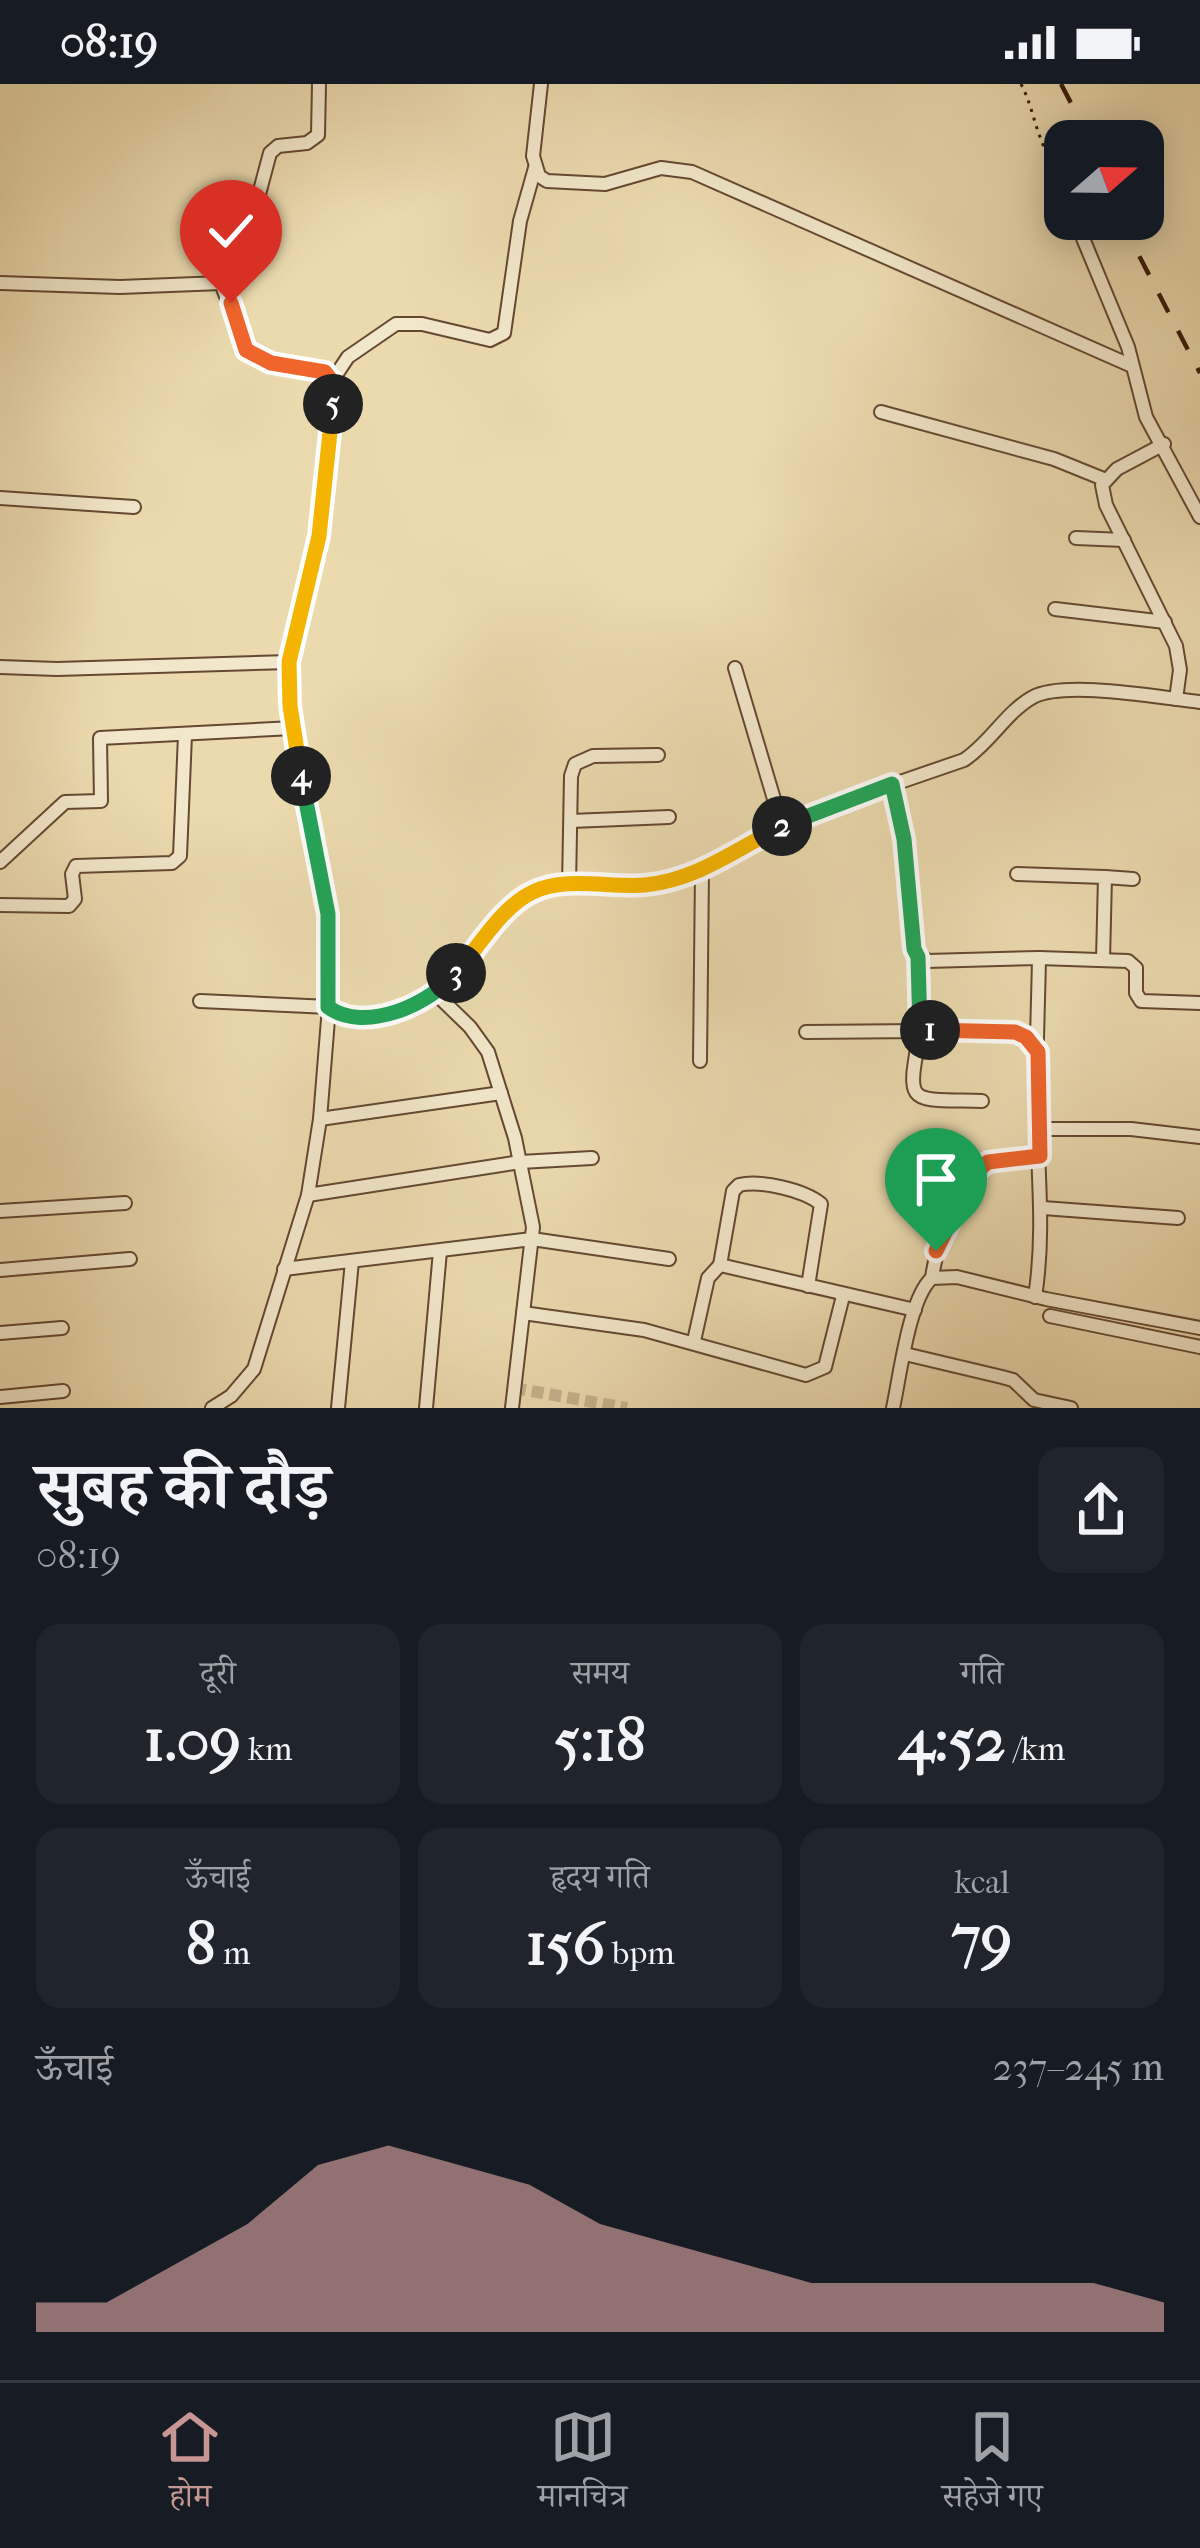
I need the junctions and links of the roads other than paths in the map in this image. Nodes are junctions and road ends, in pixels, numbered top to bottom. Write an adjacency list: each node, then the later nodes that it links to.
1 (319, 84): 6 (street)
2 (541, 84): 3 (street)
3 (535, 168): 7 (street); 8 (street)
4 (1084, 240): 7 (street)
5 (0, 283): 6 (street)
6 (221, 283): 8 (street)
7 (1132, 366): 10 (street)
8 (332, 381): 19 (street)
9 (881, 412): 11 (street)
10 (1164, 444): 11 (street); 14 (street)
11 (1106, 480): 16 (street)
12 (0, 498): 13 (street)
13 (134, 507)
14 (1200, 517)
15 (1076, 538): 16 (street)
16 (1124, 540): 18 (street)
17 (1055, 609): 18 (street)
18 (1165, 622): 22 (street)
19 (289, 662): 20 (street); 24 (street)
20 (0, 667)
21 (736, 668): 30 (street)
22 (1176, 699): 23 (street); 27 (street)
23 (1200, 702)
24 (293, 728): 25 (street); 44 (street)
25 (185, 735): 31 (street); 37 (street)
26 (658, 755): 29 (street)
27 (892, 784): 30 (street); 38 (street)
28 (668, 817): 29 (street)
29 (571, 821): 36 (street)
30 (782, 826): 32 (street)
31 (0, 862)
32 (702, 870): 36 (street); 48 (street)
33 (1017, 874): 34 (street)
34 (1105, 877): 35 (street); 40 (street)
35 (1133, 879)
36 (569, 886): 41 (street)
37 (0, 905)
38 (918, 957): 39 (street); 45 (street)
39 (1039, 958): 40 (street); 47 (street)
40 (1103, 959): 43 (street)
41 (436, 994): 44 (street); 49 (street)
42 (200, 1001): 44 (street)
43 (1200, 1003)
44 (328, 1007): 51 (street)
45 (920, 1030): 46 (street); 47 (street); 50 (street)
46 (806, 1032)
47 (1038, 1052): 52 (street)
48 (700, 1061)
49 (501, 1094): 51 (street); 56 (street)
50 (982, 1101)
51 (320, 1119): 57 (street)
52 (1037, 1129): 53 (street); 54 (street)
53 (1200, 1137)
54 (1040, 1156): 59 (street); 70 (street)
55 (592, 1158): 56 (street)
56 (520, 1162): 57 (street); 62 (street)
57 (308, 1195): 68 (street)
58 (125, 1203): 60 (street)
59 (1043, 1208): 61 (street); 73 (street)
60 (0, 1211)
61 (1178, 1218)
62 (532, 1239): 63 (street); 65 (street); 75 (street)
63 (440, 1251): 66 (street); 87 (street)
64 (130, 1259): 69 (street)
65 (669, 1259)
66 (352, 1261): 68 (street); 86 (street)
67 (720, 1265): 71 (street); 71 (street); 80 (street)
68 (284, 1269): 85 (street)
69 (0, 1270)
70 (932, 1278): 73 (street); 74 (street)
71 (808, 1286): 72 (street)
72 (843, 1295): 74 (street); 80 (street)
73 (1036, 1297): 78 (street)
74 (915, 1310): 82 (street)
75 (523, 1313): 80 (street); 88 (street)
76 (1050, 1316): 81 (street)
77 (62, 1328): 79 (street)
78 (1200, 1328)
79 (0, 1333)
80 (694, 1341)
81 (1200, 1347)
82 (905, 1354): 89 (street); 90 (street)
83 (63, 1391): 84 (street)
84 (0, 1397)
85 (212, 1408)
86 (338, 1408)
87 (426, 1408)
88 (512, 1408)
89 (892, 1408)
90 (1071, 1408)

